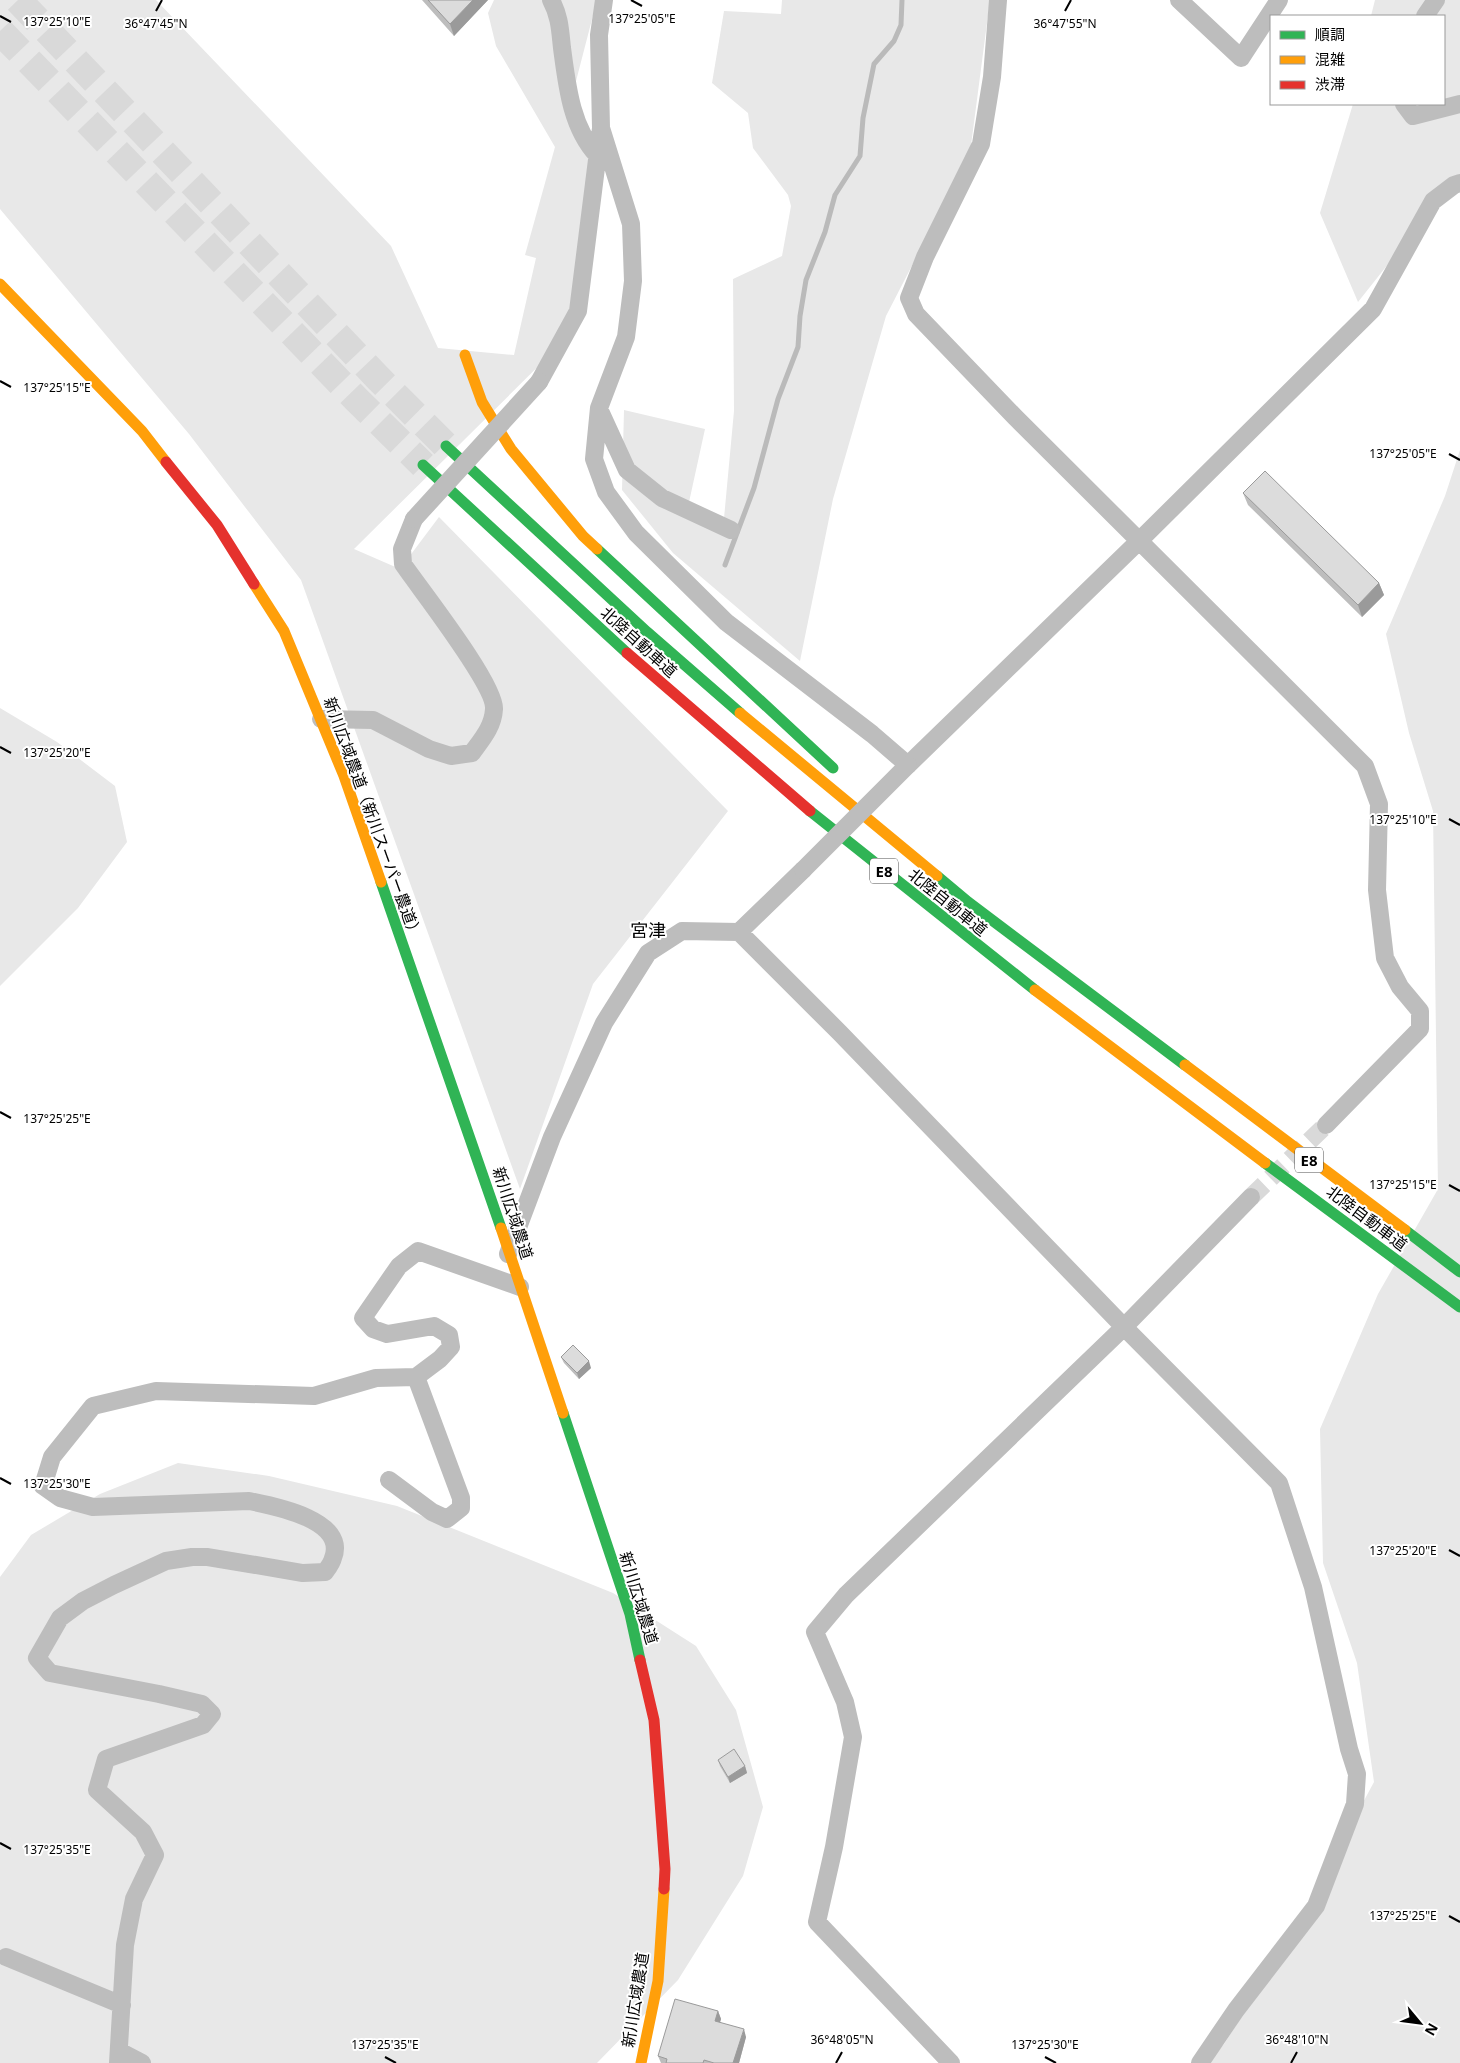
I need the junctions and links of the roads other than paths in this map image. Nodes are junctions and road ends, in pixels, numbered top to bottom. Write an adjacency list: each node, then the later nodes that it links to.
1 (552, 0): 11 (street)
2 (604, 0): 10 (street)
3 (998, 0): 19 (street)
4 (1180, 0): 5 (street)
5 (1279, 0)
6 (1436, 0): 7 (street)
7 (1426, 15)
8 (1460, 104): 9 (street)
9 (1405, 105)
10 (601, 128): 11 (street); 15 (street)
11 (597, 155): 20 (street, bridge)
12 (1460, 183): 19 (street)
13 (0, 284): 20 (main road, 新川広域農道（新川スーパー農道）)
14 (465, 355): 22 (main road)
15 (599, 408): 18 (street); 21 (street)
16 (446, 446): 27 (main road, 北陸自動車道 / E8)
17 (423, 465): 34 (main road, 北陸自動車道 / E8)
18 (731, 530)
19 (1139, 541): 21 (street); 28 (street)
20 (321, 719): 29 (main road, 新川広域農道（新川スーパー農道）)
21 (908, 765): 26 (street, bridge)
22 (840, 775)
23 (862, 794): 24 (main road)
24 (877, 807)
25 (1010, 919): 27 (main road)
26 (739, 932): 31 (street); 35 (street)
27 (1227, 1098): 32 (main road, 北陸自動車道 / E8)
28 (1326, 1125)
29 (478, 1160): 31 (main road, 新川広域農道)
30 (1252, 1197): 35 (street)
31 (508, 1254): 33 (main road, 新川広域農道)
32 (1460, 1272)
33 (520, 1286): 36 (street); 42 (main road, 新川広域農道)
34 (1460, 1308)
35 (1124, 1326): 43 (street); 44 (street)
36 (416, 1377): 37 (street); 39 (street)
37 (389, 1480)
38 (6, 1957): 39 (street)
39 (122, 2005): 40 (street)
40 (118, 2057): 41 (street)
41 (142, 2063)
42 (641, 2063)
43 (951, 2063)
44 (1200, 2063)

